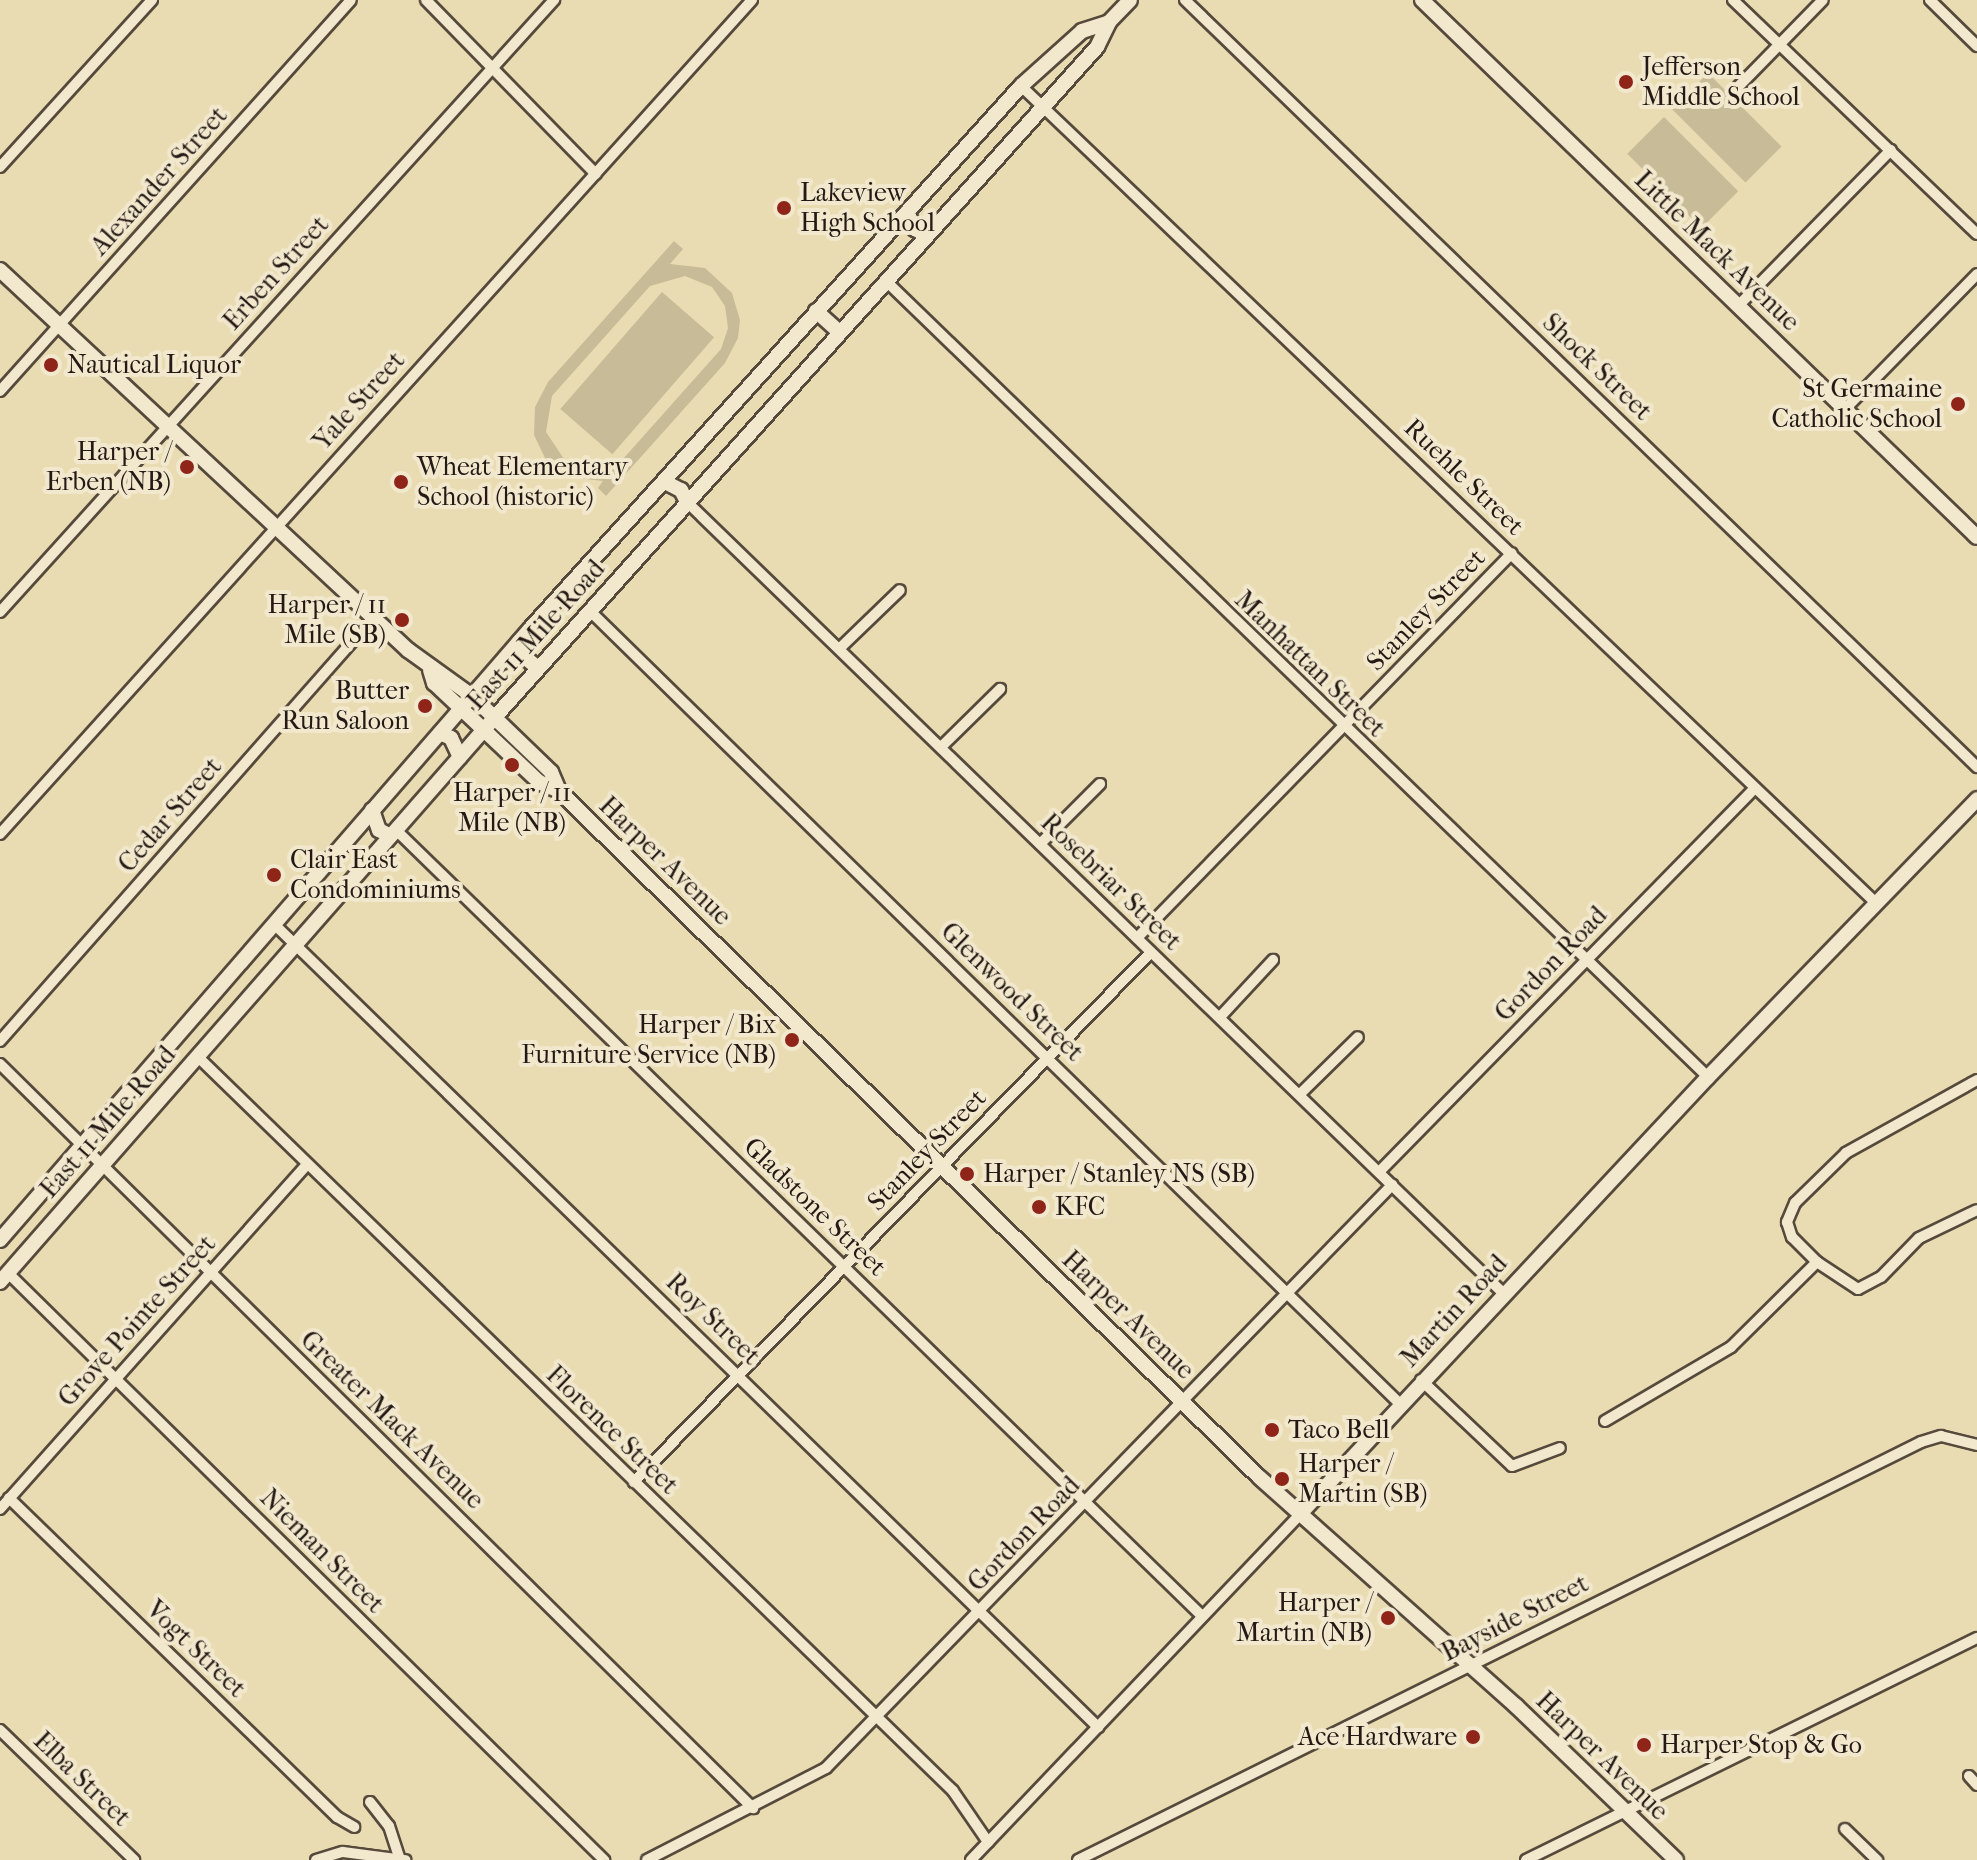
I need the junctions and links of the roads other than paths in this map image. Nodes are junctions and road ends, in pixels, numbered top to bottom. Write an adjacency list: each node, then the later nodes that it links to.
1 (152, 0): 20 (street)
2 (351, 0): 30 (street, Alexander Street)
3 (426, 0): 15 (street)
4 (554, 0): 15 (street, Erben Street)
5 (752, 0): 21 (street, Yale Street)
6 (1130, 0): 12 (main road, East 11 Mile Road)
7 (1185, 0): 57 (street, Shock Street)
8 (1422, 0): 28 (main road, Little Mack Avenue)
9 (1733, 0): 13 (street)
10 (1823, 0): 13 (street)
11 (1930, 0): 14 (street)
12 (1109, 22): 16 (main road, East 11 Mile Road); 18 (main road, East 11 Mile Road)
13 (1779, 45): 17 (street); 19 (street)
14 (1977, 46)
15 (492, 68): 21 (street); 34 (street, Erben Street)
16 (1021, 86): 18 (street, Ruehle Street); 22 (main road, East 11 Mile Road)
17 (1736, 89)
18 (1043, 105): 24 (main road, East 11 Mile Road); 39 (street, Ruehle Street)
19 (1891, 150): 23 (street); 28 (street)
20 (0, 167)
21 (596, 174): 37 (street, Yale Street)
22 (907, 212): 24 (main road); 29 (main road, East 11 Mile Road)
23 (1977, 234)
24 (927, 235): 27 (main road, East 11 Mile Road)
25 (0, 270): 30 (main road, Harper Avenue)
26 (1977, 274): 33 (street)
27 (885, 280): 31 (main road, East 11 Mile Road); 52 (street, Manhattan Street)
28 (1739, 305): 33 (main road, Little Mack Avenue)
29 (816, 311): 31 (main road); 35 (main road, East 11 Mile Road)
30 (59, 325): 32 (street, Alexander Street); 34 (main road, Harper Avenue)
31 (839, 332): 36 (main road, East 11 Mile Road)
32 (0, 391)
33 (1845, 409): 38 (main road, Little Mack Avenue)
34 (169, 425): 37 (main road, Harper Avenue); 42 (street, Erben Street)
35 (665, 482): 36 (main road); 44 (main road, East 11 Mile Road)
36 (687, 502): 41 (main road, East 11 Mile Road); 45 (street, Rosebriar Street)
37 (275, 526): 43 (main road, Harper Avenue); 64 (street, Yale Street)
38 (1977, 537)
39 (1512, 553): 52 (street, Stanley Street); 59 (street, Ruehle Street)
40 (900, 590): 45 (street)
41 (590, 611): 46 (main road, East 11 Mile Road); 77 (street, Glenwood Street)
42 (0, 612)
43 (374, 617): 47 (main road, Harper Avenue); 75 (street, Cedar Street)
44 (519, 642): 46 (main road); 49 (main road, East 11 Mile Road)
45 (840, 648): 55 (street, Rosebriar Street)
46 (538, 668): 51 (main road, East 11 Mile Road)
47 (430, 670): 49 (main road, Harper Avenue); 50 (main road, Harper Avenue)
48 (1000, 689): 55 (street)
49 (472, 696): 50 (main road, East 11 Mile Road); 51 (main road, Harper Avenue)
50 (461, 708): 53 (main road, Harper Avenue); 54 (main road, East 11 Mile Road)
51 (495, 717): 53 (main road, East 11 Mile Road); 60 (main road, Harper Avenue)
52 (1344, 727): 68 (street, Stanley Street); 72 (street, Manhattan Street)
53 (484, 729): 56 (main road, East 11 Mile Road); 60 (main road, Harper Avenue)
54 (440, 733): 56 (main road); 62 (main road, East 11 Mile Road)
55 (941, 747): 65 (street, Rosebriar Street)
56 (460, 757): 63 (main road, East 11 Mile Road)
57 (1977, 767)
58 (1100, 784): 65 (street)
59 (1755, 788): 66 (street, Ruehle Street); 72 (street, Gordon Road)
60 (559, 791): 85 (main road, Harper Avenue)
61 (1977, 799): 66 (main road, Martin Road)
62 (372, 810): 63 (main road); 67 (main road, East 11 Mile Road)
63 (394, 833): 69 (main road, East 11 Mile Road); 91 (street, Gladstone Street)
64 (0, 834)
65 (1040, 844): 68 (street, Rosebriar Street)
66 (1875, 902): 79 (main road, Martin Road)
67 (274, 924): 69 (street); 82 (main road, East 11 Mile Road)
68 (1137, 938): 70 (street, Rosebriar Street)
69 (296, 944): 76 (main road, East 11 Mile Road); 96 (street, Roy Street)
70 (1151, 952): 73 (street, Rosebriar Street); 77 (street, Stanley Street)
71 (1273, 960): 73 (street)
72 (1585, 960): 79 (street, Manhattan Street); 86 (street, Gordon Road)
73 (1220, 1017): 81 (street, Rosebriar Street)
74 (1358, 1037): 81 (street)
75 (0, 1041)
76 (197, 1056): 83 (street, Florence Street); 84 (main road, East 11 Mile Road)
77 (1047, 1058): 85 (street, Stanley Street); 95 (street, Glenwood Street)
78 (0, 1064): 82 (street, Greater Mack Avenue)
79 (1708, 1077): 94 (main road, Martin Road)
80 (1977, 1080): 90 (street)
81 (1300, 1094): 86 (street, Rosebriar Street)
82 (79, 1144): 84 (street, Greater Mack Avenue); 89 (main road, East 11 Mile Road)
83 (307, 1164): 92 (street, Grove Pointe Street); 104 (street, Florence Street)
84 (101, 1166): 92 (street, Greater Mack Avenue); 93 (main road, East 11 Mile Road)
85 (942, 1166): 91 (street, Stanley Street); 99 (main road, Harper Avenue)
86 (1379, 1172): 87 (street, Rosebriar Street)
87 (1392, 1185): 94 (street, Rosebriar Street); 95 (street, Gordon Road)
88 (1977, 1210): 90 (street)
89 (0, 1240)
90 (1817, 1262): 101 (street)
91 (844, 1266): 96 (street, Stanley Street); 106 (street, Gladstone Street)
92 (210, 1273): 97 (street, Grove Pointe Street); 117 (street, Greater Mack Avenue)
93 (3, 1276): 97 (street, Nieman Street)
94 (1503, 1293): 98 (main road, Martin Road)
95 (1289, 1295): 99 (street, Gordon Road); 100 (street, Glenwood Street)
96 (738, 1374): 104 (street, Stanley Street); 109 (street, Roy Street)
97 (116, 1379): 105 (street, Grove Pointe Street); 125 (street, Nieman Street)
98 (1421, 1380): 100 (main road, Martin Road); 103 (street)
99 (1183, 1402): 106 (street, Gordon Road); 108 (main road, Harper Avenue)
100 (1402, 1406): 108 (main road, Martin Road)
101 (1605, 1421)
102 (1977, 1445): 112 (street, Bayside Street)
103 (1560, 1448)
104 (634, 1482): 113 (street, Florence Street)
105 (9, 1498): 107 (street, Grove Pointe Street); 119 (street, Vogt Street)
106 (1085, 1502): 109 (street, Gordon Road); 110 (street, Gladstone Street)
107 (0, 1509)
108 (1299, 1515): 110 (street, Martin Road); 112 (main road, Harper Avenue)
109 (981, 1611): 113 (street, Gordon Road); 114 (street, Roy Street)
110 (1202, 1616): 114 (street, Martin Road)
111 (1977, 1638): 118 (street)
112 (1470, 1666): 118 (main road, Harper Avenue); 128 (street, Bayside Street)
113 (875, 1719): 117 (street, Gordon Road); 121 (street, Florence Street)
114 (1098, 1727): 121 (street, Martin Road)
115 (0, 1730): 123 (street, Elba Street)
116 (370, 1802): 122 (street)
117 (753, 1808): 126 (street, Gordon Road)
118 (1627, 1810): 129 (street); 130 (main road, Harper Avenue)
119 (354, 1827)
120 (1845, 1829): 131 (street)
121 (988, 1842): 127 (street, Martin Road)
122 (402, 1859): 124 (street)
123 (134, 1860)
124 (316, 1860)
125 (604, 1860)
126 (647, 1860)
127 (971, 1860)
128 (1078, 1860)
129 (1526, 1860)
130 (1676, 1860)
131 (1877, 1860)

